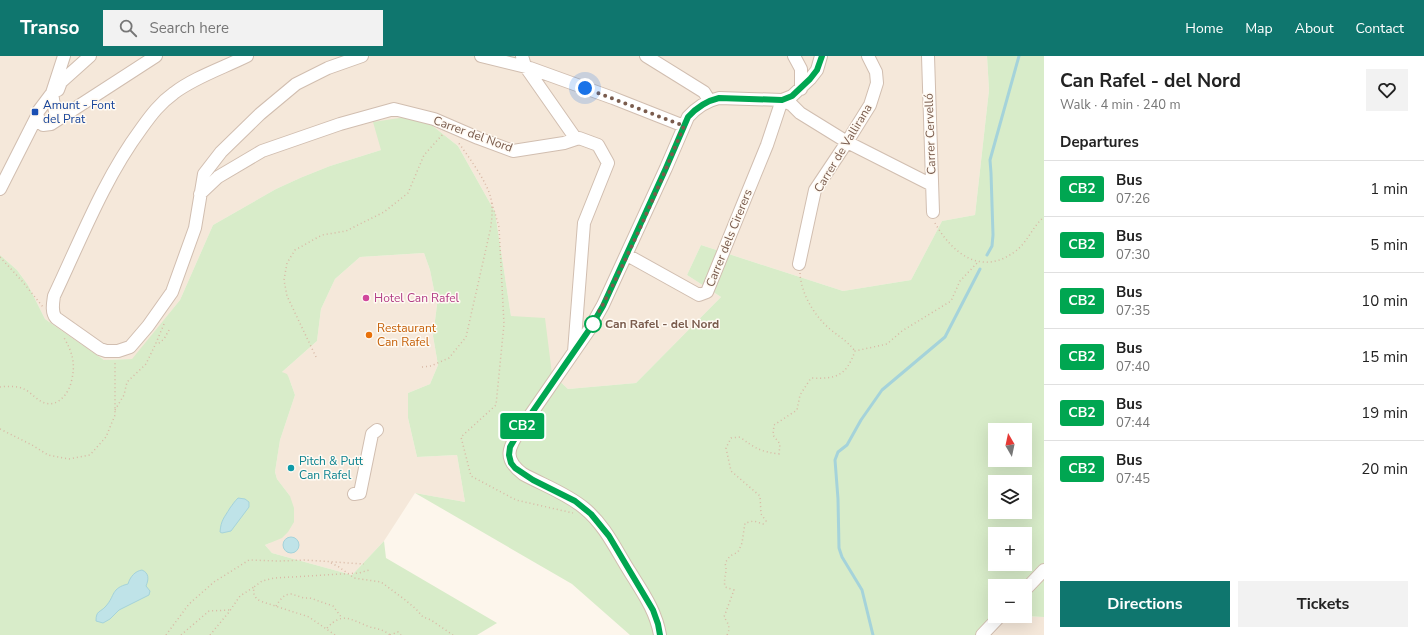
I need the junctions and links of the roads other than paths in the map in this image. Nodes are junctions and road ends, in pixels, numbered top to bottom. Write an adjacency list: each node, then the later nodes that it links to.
1 (64, 56): 16 (street)
2 (90, 56): 16 (street)
3 (156, 56): 16 (street)
4 (247, 56): 22 (street)
5 (481, 56): 12 (street)
6 (646, 56): 14 (street)
7 (794, 56): 13 (street)
8 (822, 56): 13 (street)
9 (868, 56): 19 (street, Carrer de Vallirana)
10 (928, 56): 20 (street, Carrer Cervelló)
11 (358, 57): 22 (street)
12 (523, 61): 17 (street); 18 (street)
13 (801, 88): 15 (street)
14 (709, 100): 15 (street); 17 (street)
15 (782, 100): 19 (street); 24 (street, Carrer dels Cirerers)
16 (49, 110): 21 (street)
17 (684, 126): 24 (street)
18 (576, 139): 22 (street, Carrer del Nord); 26 (street, Carrer del Nord)
19 (847, 142): 20 (street); 25 (street, Carrer de Vallirana)
20 (932, 186): 23 (street, Carrer Cervelló)
21 (0, 189)
22 (200, 194)
23 (933, 212)
24 (627, 255): 26 (street)
25 (799, 264)
26 (574, 352): 32 (street)
27 (377, 430): 28 (street)
28 (354, 494)
29 (1044, 570): 30 (street)
30 (1032, 583)
31 (993, 623): 33 (street)
32 (660, 635)
33 (982, 635)

